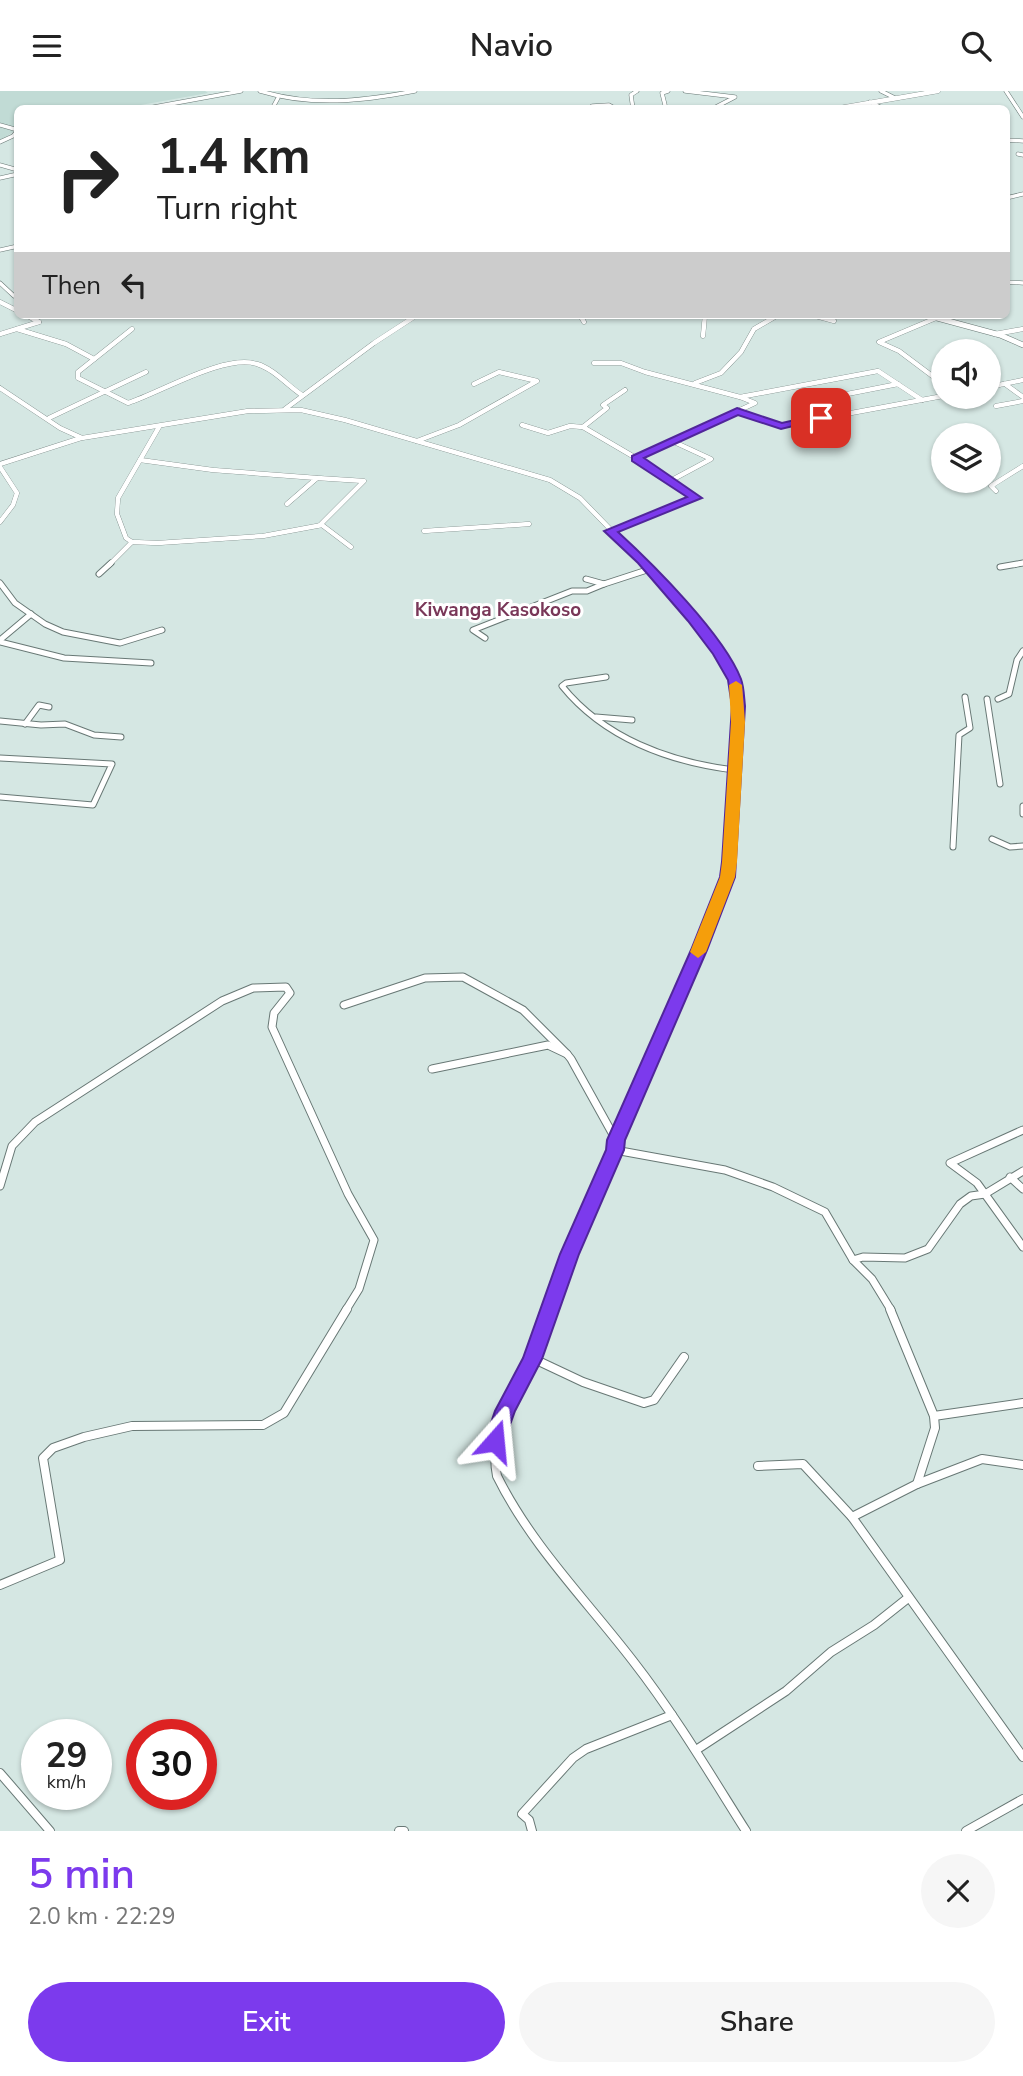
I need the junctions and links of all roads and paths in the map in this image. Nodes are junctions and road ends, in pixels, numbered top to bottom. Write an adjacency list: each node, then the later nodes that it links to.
1 (241, 91): 12 (street)
2 (260, 91): 9 (street)
3 (415, 91): 9 (street)
4 (668, 91): 14 (street)
5 (685, 91): 15 (street)
6 (881, 91): 10 (street)
7 (939, 91): 10 (street)
8 (1006, 91): 18 (street)
9 (278, 98): 13 (street)
10 (895, 98): 11 (street)
11 (870, 102): 16 (street); 17 (street)
12 (165, 105)
13 (274, 105)
14 (665, 105)
15 (720, 105)
16 (858, 105)
17 (876, 105)
18 (1023, 116)
19 (0, 283): 20 (street)
20 (14, 295)
21 (34, 319): 31 (street)
22 (411, 319): 51 (street)
23 (582, 319): 30 (street)
24 (705, 319): 36 (street)
25 (771, 319): 43 (street)
26 (827, 319): 29 (street)
27 (934, 319): 41 (street)
28 (940, 319): 35 (street)
29 (834, 321)
30 (584, 322)
31 (17, 329): 34 (street); 38 (street)
32 (132, 329): 38 (street)
33 (1023, 329): 35 (street)
34 (0, 334)
35 (995, 334): 37 (street)
36 (703, 336)
37 (1023, 345)
38 (94, 359): 50 (street)
39 (594, 363): 43 (street)
40 (146, 372): 50 (street)
41 (931, 375)
42 (1023, 380): 46 (street)
43 (695, 383): 53 (street)
44 (474, 384): 66 (street)
45 (898, 384): 52 (street); 53 (street); 56 (street)
46 (1005, 384): 47 (street); 55 (street)
47 (1001, 385)
48 (625, 390): 63 (street)
49 (2, 391): 60 (street)
50 (108, 391): 51 (street); 60 (street)
51 (302, 395): 58 (street)
52 (842, 395)
53 (740, 397): 59 (street)
54 (931, 398): 56 (street)
55 (1023, 399): 57 (street)
56 (922, 400): 59 (street)
57 (1001, 405)
58 (285, 409): 62 (street); 66 (street)
59 (737, 411): 67 (street)
60 (49, 418): 64 (street)
61 (522, 425): 63 (street)
62 (159, 427): 65 (street); 70 (street)
63 (583, 427): 69 (street)
64 (60, 428): 65 (street); 68 (street)
65 (82, 438): 68 (street)
66 (415, 441): 81 (street)
67 (672, 441): 69 (street); 75 (street)
68 (54, 445): 71 (street)
69 (636, 458): 75 (street)
70 (140, 460): 73 (street); 82 (street)
71 (0, 465): 77 (street)
72 (1023, 466): 74 (street)
73 (317, 478): 76 (street); 79 (street)
74 (1001, 480)
75 (670, 481): 81 (street)
76 (287, 504)
77 (0, 522)
78 (529, 524): 80 (street)
79 (320, 525): 82 (street); 83 (street)
80 (424, 531)
81 (610, 531): 86 (street)
82 (132, 542): 87 (street)
83 (351, 547)
84 (1023, 563): 85 (street)
85 (1000, 567)
86 (650, 569): 90 (street); 108 (street)
87 (100, 574)
88 (586, 579): 90 (street)
89 (0, 583): 91 (street)
90 (604, 584): 93 (street)
91 (31, 614): 92 (street); 94 (street)
92 (163, 630)
93 (485, 638)
94 (0, 641): 96 (street)
95 (1023, 651): 100 (street)
96 (151, 663)
97 (606, 677): 102 (street)
98 (965, 697): 115 (street)
99 (987, 699): 109 (street)
100 (998, 699)
101 (49, 707): 105 (street)
102 (594, 717): 103 (street); 108 (street)
103 (632, 720)
104 (0, 721): 105 (street)
105 (25, 724): 106 (street)
106 (121, 737)
107 (0, 758): 110 (street)
108 (734, 770): 120 (street)
109 (1000, 784)
110 (0, 797)
111 (1023, 807): 112 (street)
112 (1023, 814)
113 (992, 839): 114 (street)
114 (1023, 846)
115 (953, 847)
116 (344, 1005): 117 (street)
117 (567, 1054): 118 (street); 120 (street)
118 (432, 1069)
119 (1023, 1130): 126 (street)
120 (616, 1140): 121 (street)
121 (615, 1150): 128 (street); 130 (street)
122 (1023, 1171): 123 (street)
123 (1010, 1177): 125 (street); 126 (street)
124 (0, 1186): 137 (street)
125 (1023, 1189)
126 (985, 1194): 127 (street); 128 (street)
127 (1023, 1247)
128 (853, 1260): 132 (street)
129 (684, 1357): 130 (street)
130 (532, 1359): 139 (street)
131 (1023, 1403): 132 (street)
132 (934, 1416): 135 (street)
133 (1023, 1465): 135 (street)
134 (758, 1466): 136 (street)
135 (917, 1484): 136 (street)
136 (852, 1517): 138 (street)
137 (0, 1585)
138 (908, 1598): 140 (street); 141 (street)
139 (672, 1715): 140 (street); 145 (street)
140 (695, 1750): 146 (street)
141 (1023, 1757)
142 (0, 1773): 144 (street)
143 (1023, 1799): 147 (street)
144 (50, 1831)
145 (532, 1831)
146 (746, 1831)
147 (966, 1831)

